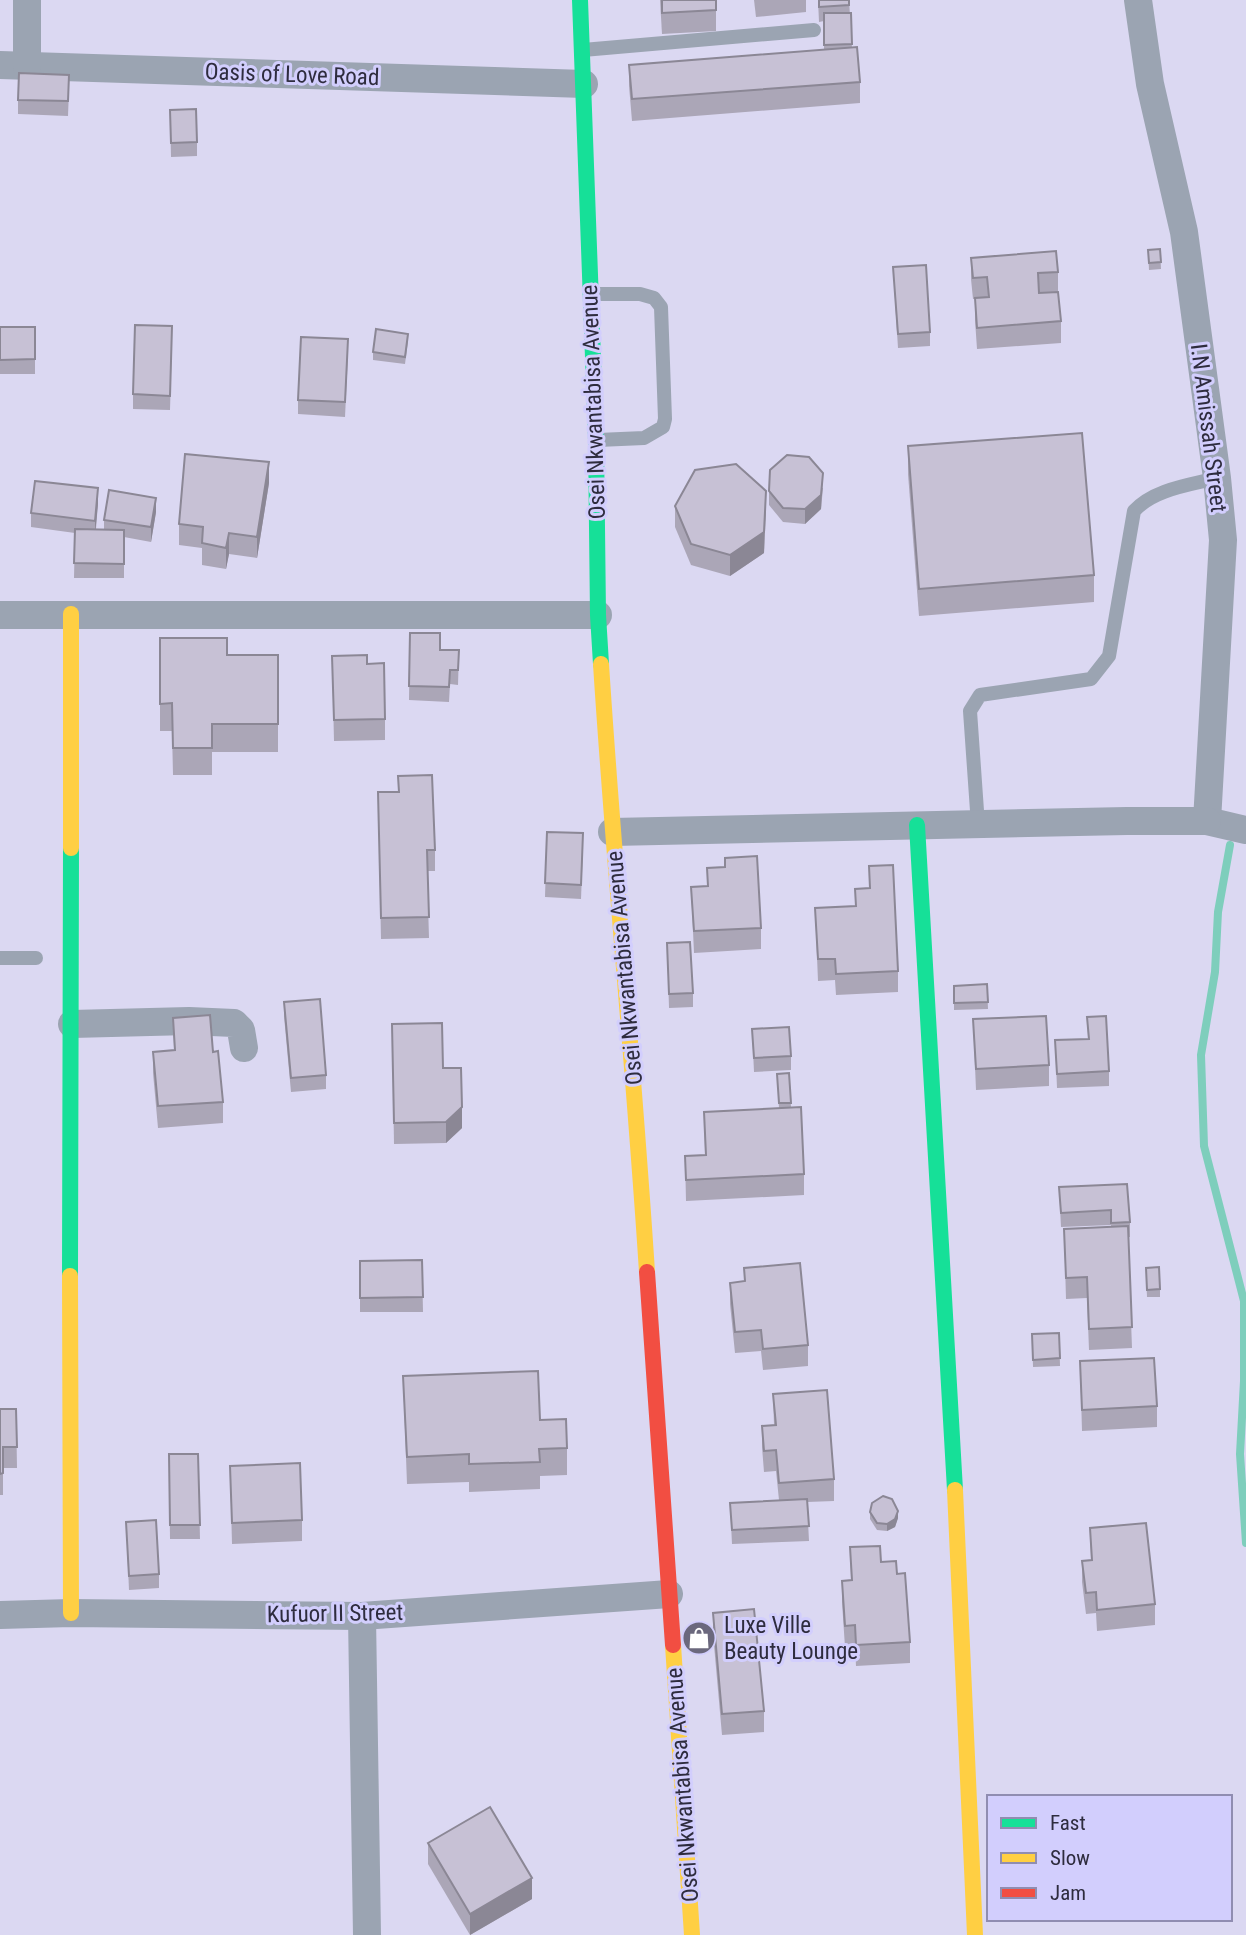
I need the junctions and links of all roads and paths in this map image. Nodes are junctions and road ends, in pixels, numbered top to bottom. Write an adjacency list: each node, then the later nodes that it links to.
1 (27, 0): 6 (street)
2 (580, 0): 5 (street, Osei Nkwantabisa Avenue)
3 (1138, 0): 10 (street, I.N Amissah Street)
4 (814, 30): 5 (lane)
5 (583, 50): 7 (street, Osei Nkwantabisa Avenue)
6 (13, 65): 7 (street, Oasis of Love Road)
7 (584, 84): 8 (street, Osei Nkwantabisa Avenue)
8 (591, 294): 9 (street, Osei Nkwantabisa Avenue); 9 (lane)
9 (596, 440): 13 (street, Osei Nkwantabisa Avenue)
10 (1217, 478): 14 (street, I.N Amissah Street); 16 (lane)
11 (71, 614): 12 (street); 13 (street); 21 (street)
12 (0, 615)
13 (598, 615): 18 (street, Osei Nkwantabisa Avenue)
14 (1207, 821): 16 (street); 17 (street)
15 (917, 825): 16 (street); 18 (street); 29 (street)
16 (978, 825)
17 (1246, 830)
18 (612, 832): 23 (street, Osei Nkwantabisa Avenue)
19 (0, 958): 20 (lane)
20 (36, 958)
21 (72, 1024): 22 (street); 24 (street)
22 (244, 1048)
23 (669, 1594): 26 (street, Kufuor II Street); 28 (street, Osei Nkwantabisa Avenue)
24 (71, 1613): 25 (street, Kufuor II Street); 26 (street, Kufuor II Street)
25 (0, 1615)
26 (362, 1616): 27 (street)
27 (367, 1935)
28 (692, 1935)
29 (975, 1935)

